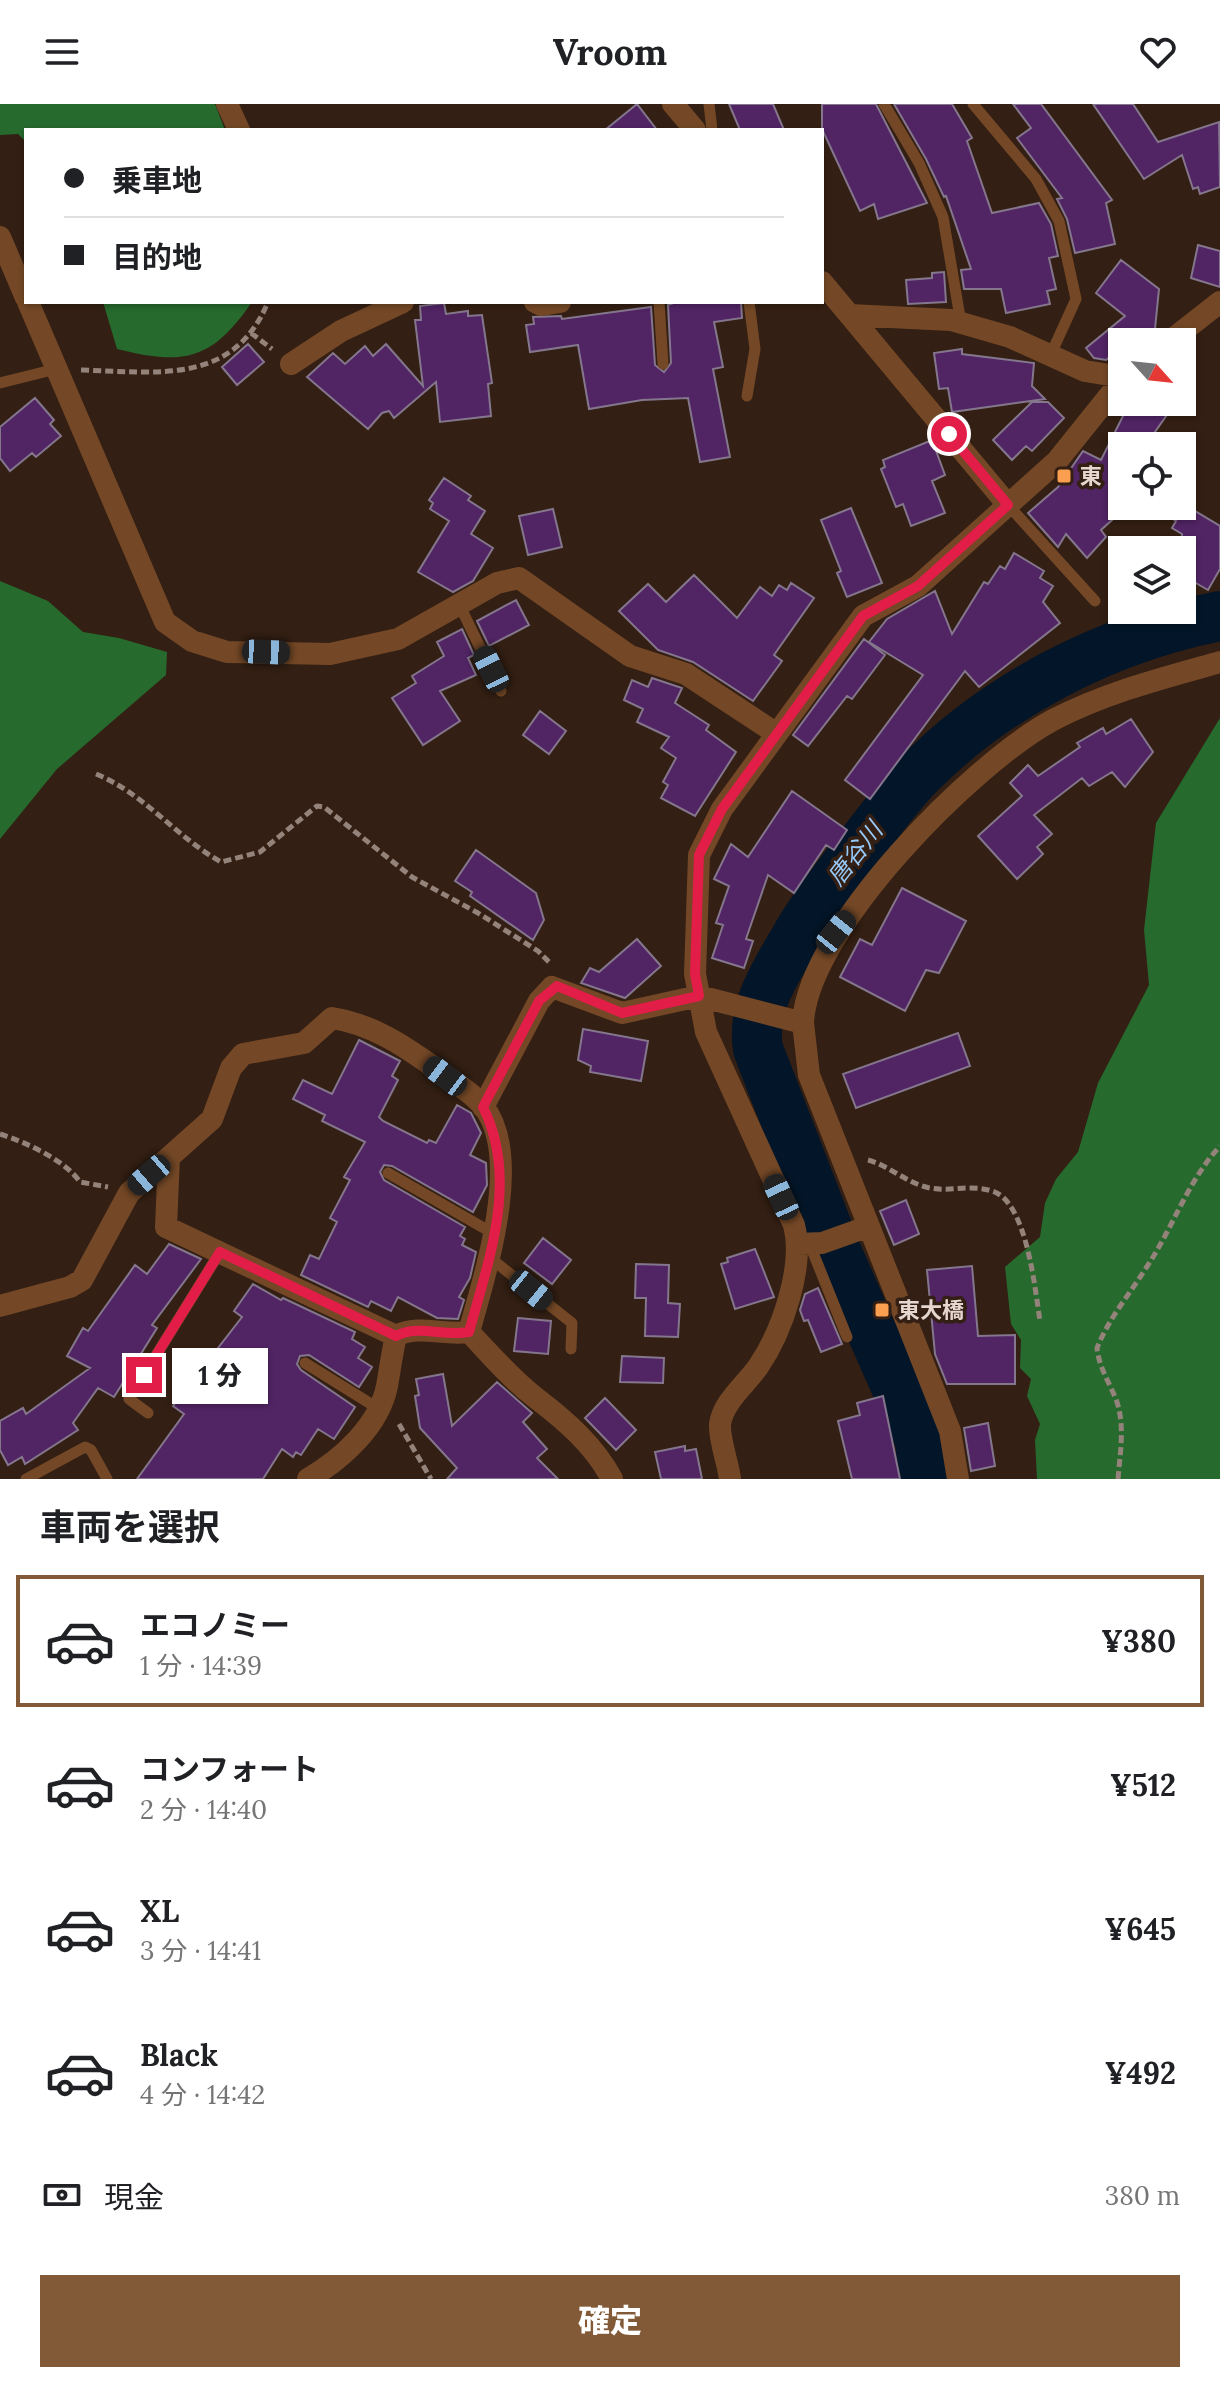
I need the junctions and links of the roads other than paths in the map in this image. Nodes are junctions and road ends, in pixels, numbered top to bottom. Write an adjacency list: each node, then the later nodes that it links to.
1 (227, 104): 6 (street)
2 (673, 104): 7 (street)
3 (709, 104): 8 (lane)
4 (884, 104): 18 (lane)
5 (973, 104): 20 (lane)
6 (238, 128)
7 (693, 128)
8 (712, 128)
9 (0, 237): 11 (street)
10 (824, 285): 17 (street)
11 (24, 293)
12 (1220, 302): 19 (street)
13 (29, 304): 23 (street)
14 (399, 304): 21 (street)
15 (659, 304): 22 (lane)
16 (749, 304): 26 (lane)
17 (837, 305): 18 (street); 28 (street)
18 (961, 324): 20 (street)
19 (1187, 328)
20 (1051, 354): 24 (street)
21 (291, 364)
22 (663, 364)
23 (56, 369): 25 (lane); 30 (street)
24 (1108, 375)
25 (0, 383)
26 (747, 396)
27 (1108, 396): 28 (street)
28 (1008, 505): 29 (lane); 33 (street)
29 (1095, 601)
30 (459, 604): 32 (lane); 33 (street)
31 (1220, 662): 35 (street)
32 (501, 691)
33 (777, 734): 34 (street)
34 (699, 996): 35 (street); 36 (street); 41 (street)
35 (803, 1023): 39 (street)
36 (483, 1107): 37 (street); 40 (street)
37 (169, 1157): 42 (street); 44 (street)
38 (388, 1173): 40 (lane)
39 (858, 1230): 41 (street); 57 (street)
40 (497, 1235): 43 (street)
41 (810, 1244): 47 (lane); 56 (street)
42 (220, 1252): 46 (street); 51 (lane)
43 (489, 1257): 45 (street); 48 (lane)
44 (0, 1306)
45 (469, 1332): 46 (street); 55 (street)
46 (396, 1336): 50 (street)
47 (847, 1337)
48 (571, 1349)
49 (305, 1363): 50 (lane)
50 (381, 1404): 54 (street)
51 (148, 1413)
52 (26, 1479): 53 (lane)
53 (107, 1479)
54 (308, 1479)
55 (612, 1479)
56 (730, 1479)
57 (958, 1479)

